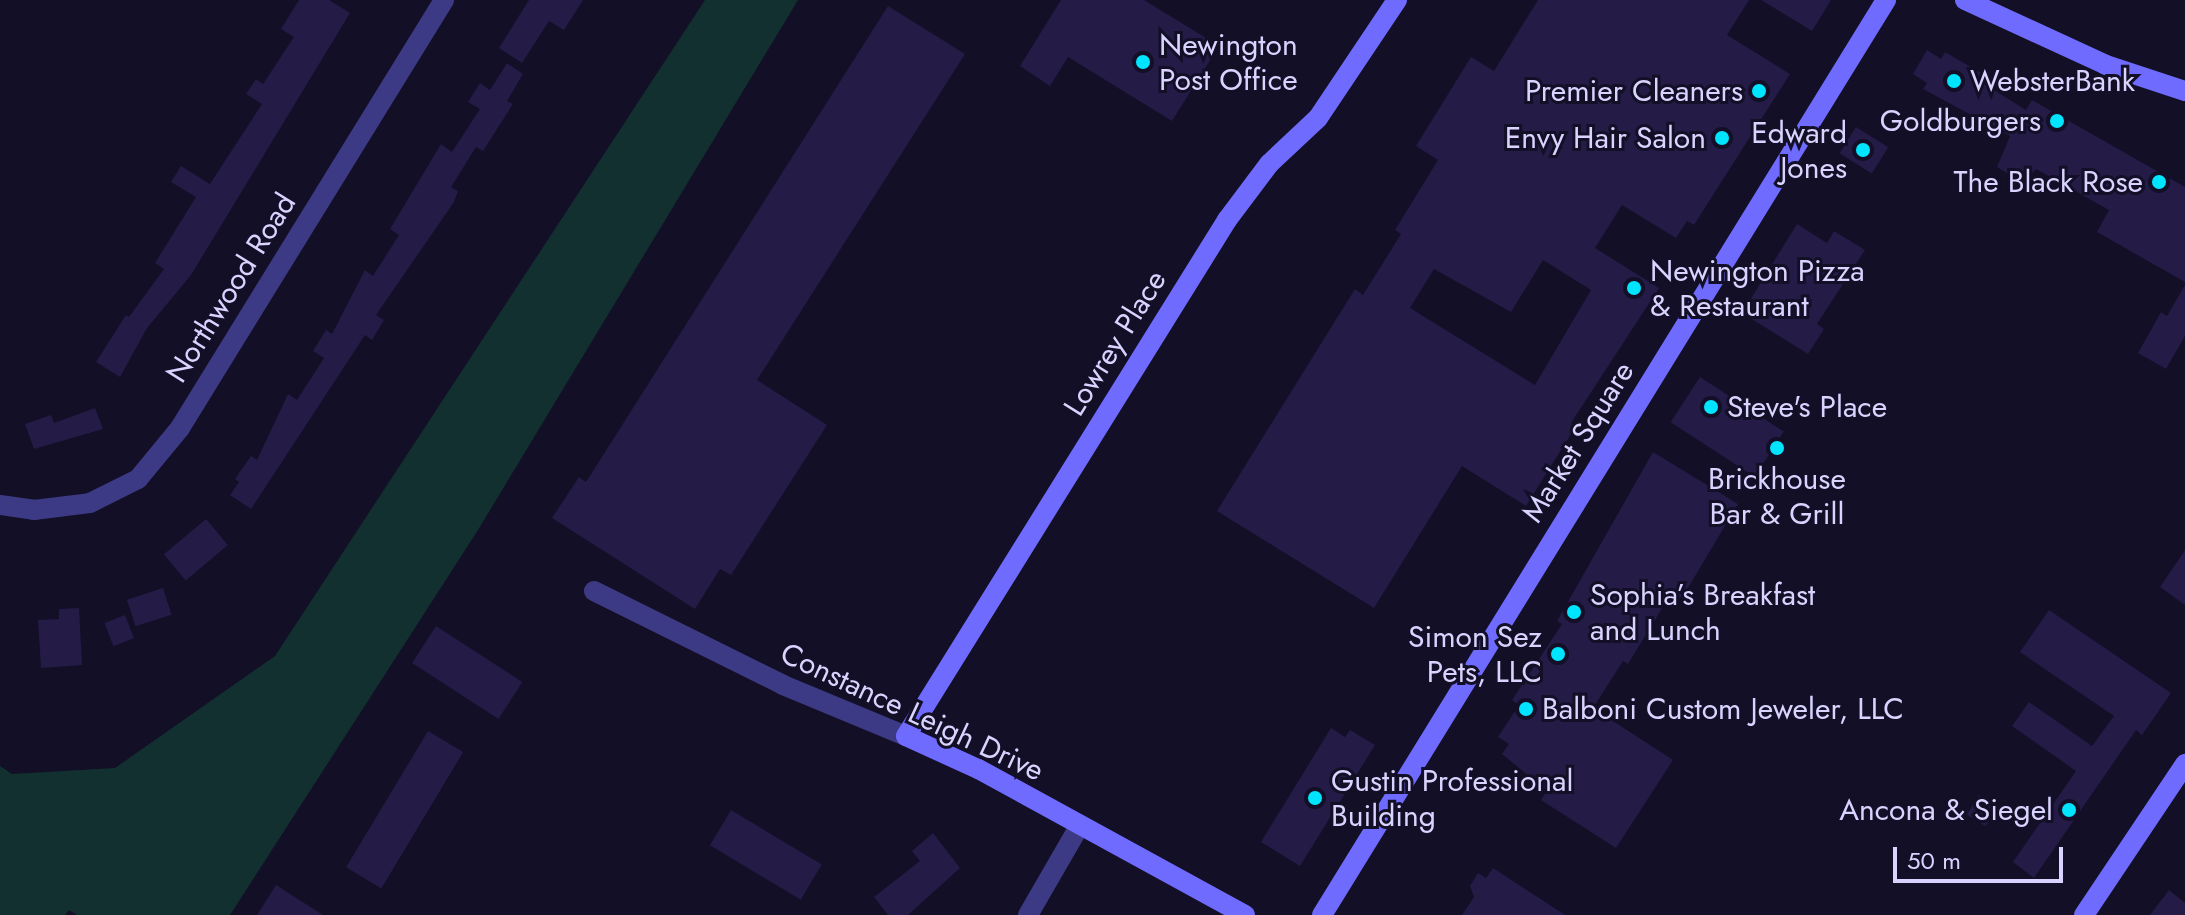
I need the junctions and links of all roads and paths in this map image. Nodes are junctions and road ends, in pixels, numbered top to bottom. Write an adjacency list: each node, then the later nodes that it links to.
1 (444, 0): 6 (street, Northwood Road)
2 (1397, 0): 8 (street, Lowrey Place)
3 (1886, 0): 13 (street, Market Square)
4 (1965, 0): 5 (street)
5 (2185, 91)
6 (0, 505)
7 (594, 591): 8 (street, Constance Leigh Drive)
8 (906, 736): 10 (street, Constance Leigh Drive)
9 (2185, 764): 14 (street)
10 (1080, 825): 11 (street); 12 (street, Constance Leigh Drive)
11 (1028, 915)
12 (1245, 915)
13 (1322, 915)
14 (2084, 915)

